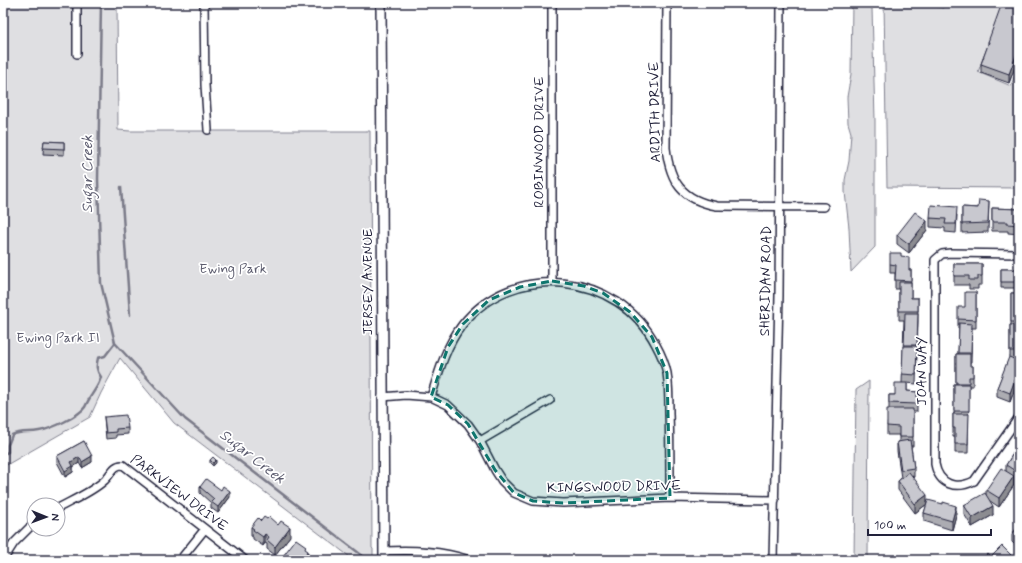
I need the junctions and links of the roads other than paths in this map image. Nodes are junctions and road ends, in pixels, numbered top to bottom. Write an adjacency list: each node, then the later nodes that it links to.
1 (77, 3): 7 (street)
2 (204, 3): 8 (street)
3 (381, 3): 13 (street, JERSEY AVENUE)
4 (552, 3): 12 (street, ROBINWOOD DRIVE)
5 (667, 3): 9 (street, ARDITH DRIVE)
6 (781, 3): 9 (street, SHERIDAN ROAD)
7 (77, 54)
8 (208, 130)
9 (779, 206): 10 (street, ARDITH DRIVE); 19 (street, SHERIDAN ROAD)
10 (824, 207)
11 (1019, 254): 16 (street, JOAN WAY)
12 (552, 281): 14 (street); 18 (street)
13 (382, 396): 14 (street, KINGSWOOD DRIVE); 23 (street, JERSEY AVENUE)
14 (431, 396): 17 (street, KINGSWOOD DRIVE)
15 (550, 400): 17 (street)
16 (1019, 417)
17 (480, 441): 18 (street, KINGSWOOD DRIVE)
18 (670, 498): 19 (street, KINGSWOOD DRIVE)
19 (775, 500): 28 (street, SHERIDAN ROAD)
20 (66, 504): 21 (street, PARKVIEW DRIVE)
21 (205, 529): 25 (street); 26 (street, PARKVIEW DRIVE)
22 (26, 531): 24 (street)
23 (384, 556): 27 (street)
24 (3, 560)
25 (180, 560)
26 (245, 560)
27 (469, 560)
28 (773, 560)

